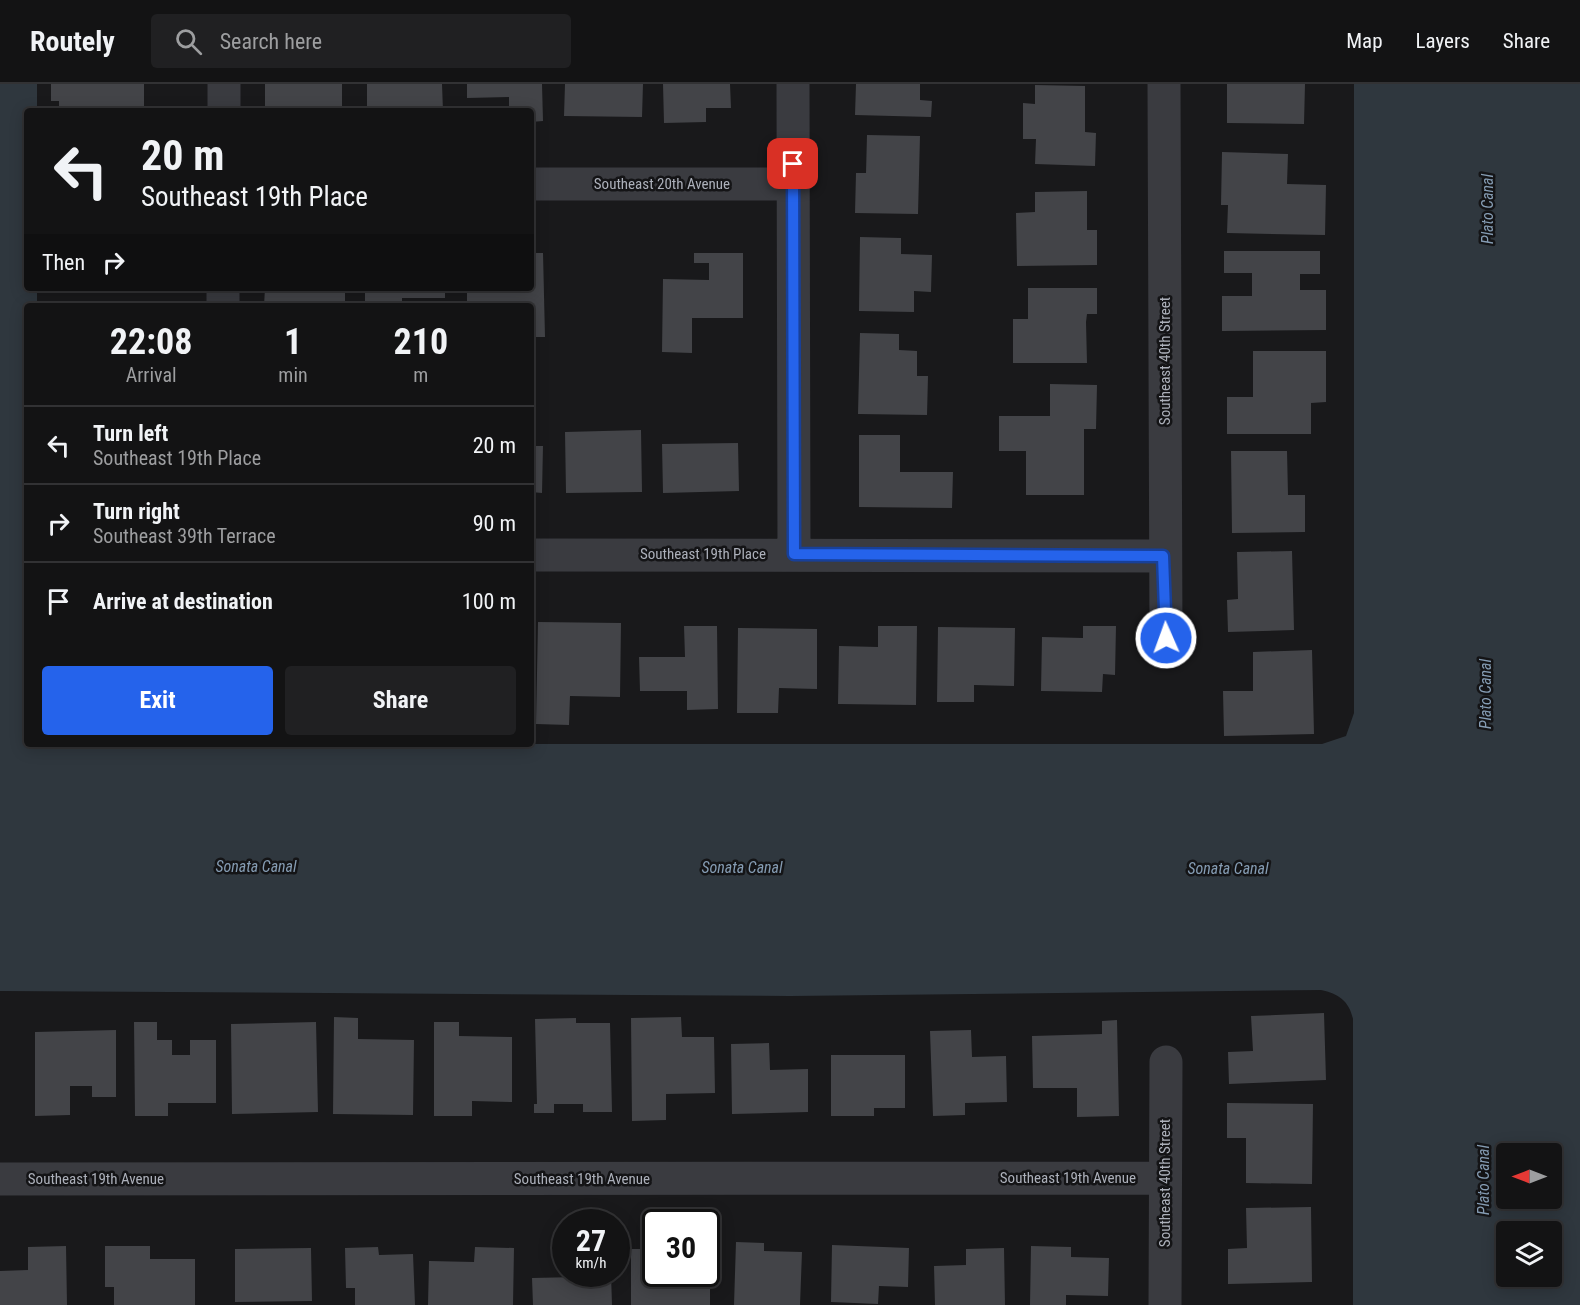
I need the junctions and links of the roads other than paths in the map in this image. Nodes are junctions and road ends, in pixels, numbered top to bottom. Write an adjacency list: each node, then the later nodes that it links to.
1 (224, 84): 4 (street)
2 (794, 84): 6 (street)
3 (1164, 84): 9 (street, Southeast 40th Street)
4 (224, 108)
5 (534, 184): 6 (street, Southeast 20th Avenue)
6 (793, 184): 7 (street)
7 (794, 554): 8 (street, Southeast 19th Place); 9 (street, Southeast 19th Place)
8 (534, 555)
9 (1163, 556): 10 (street, Southeast 40th Street)
10 (1166, 638)
11 (1166, 1062): 12 (street, Southeast 40th Street)
12 (1165, 1178): 13 (street, Southeast 19th Avenue); 14 (street, Southeast 40th Street)
13 (0, 1179)
14 (1166, 1305)

